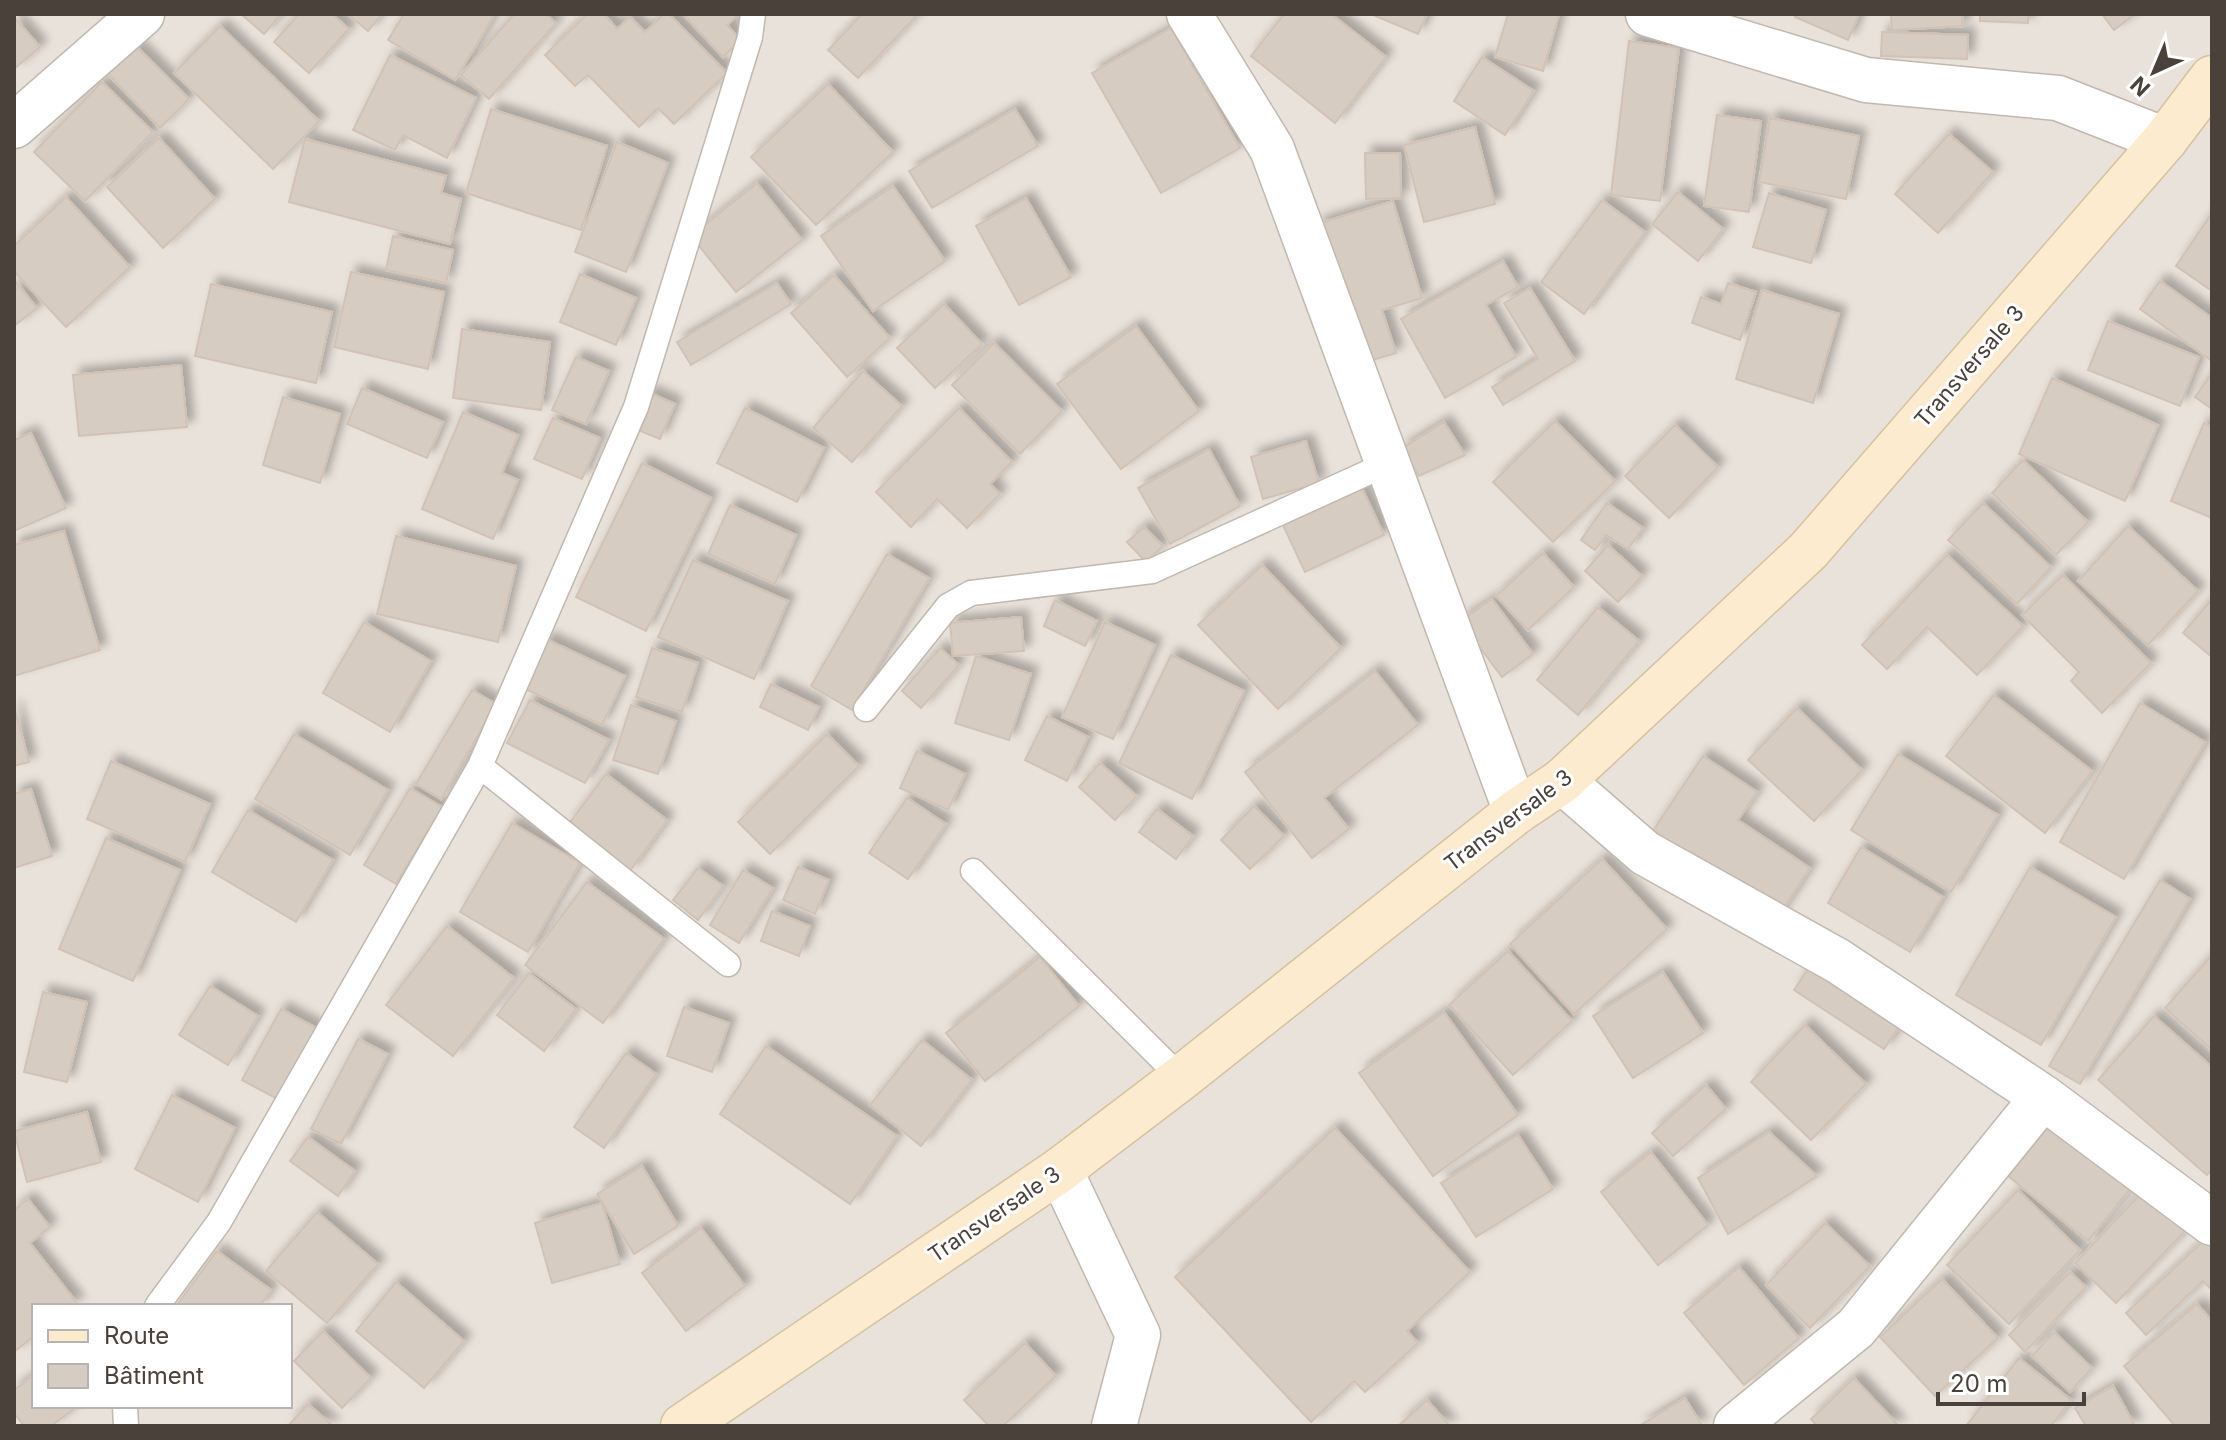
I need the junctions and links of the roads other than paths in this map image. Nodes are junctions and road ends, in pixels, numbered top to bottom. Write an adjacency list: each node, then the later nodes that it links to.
1 (142, 14): 6 (street)
2 (753, 14): 10 (lane)
3 (1189, 14): 8 (street)
4 (1648, 14): 7 (street)
5 (2212, 78): 7 (main road, Transversale 3)
6 (14, 126)
7 (2165, 140): 11 (main road, Transversale 3)
8 (1389, 463): 9 (lane); 12 (street)
9 (866, 709)
10 (480, 766): 14 (lane); 19 (lane)
11 (1562, 781): 12 (main road, Transversale 3); 16 (street)
12 (1516, 812): 15 (main road, Transversale 3)
13 (973, 871): 15 (lane)
14 (728, 964)
15 (1181, 1078): 17 (main road, Transversale 3)
16 (2043, 1097): 18 (street); 22 (street)
17 (1060, 1170): 20 (main road, Transversale 3); 21 (street)
18 (2212, 1223)
19 (158, 1304)
20 (683, 1426)
21 (1114, 1426)
22 (1736, 1426)

